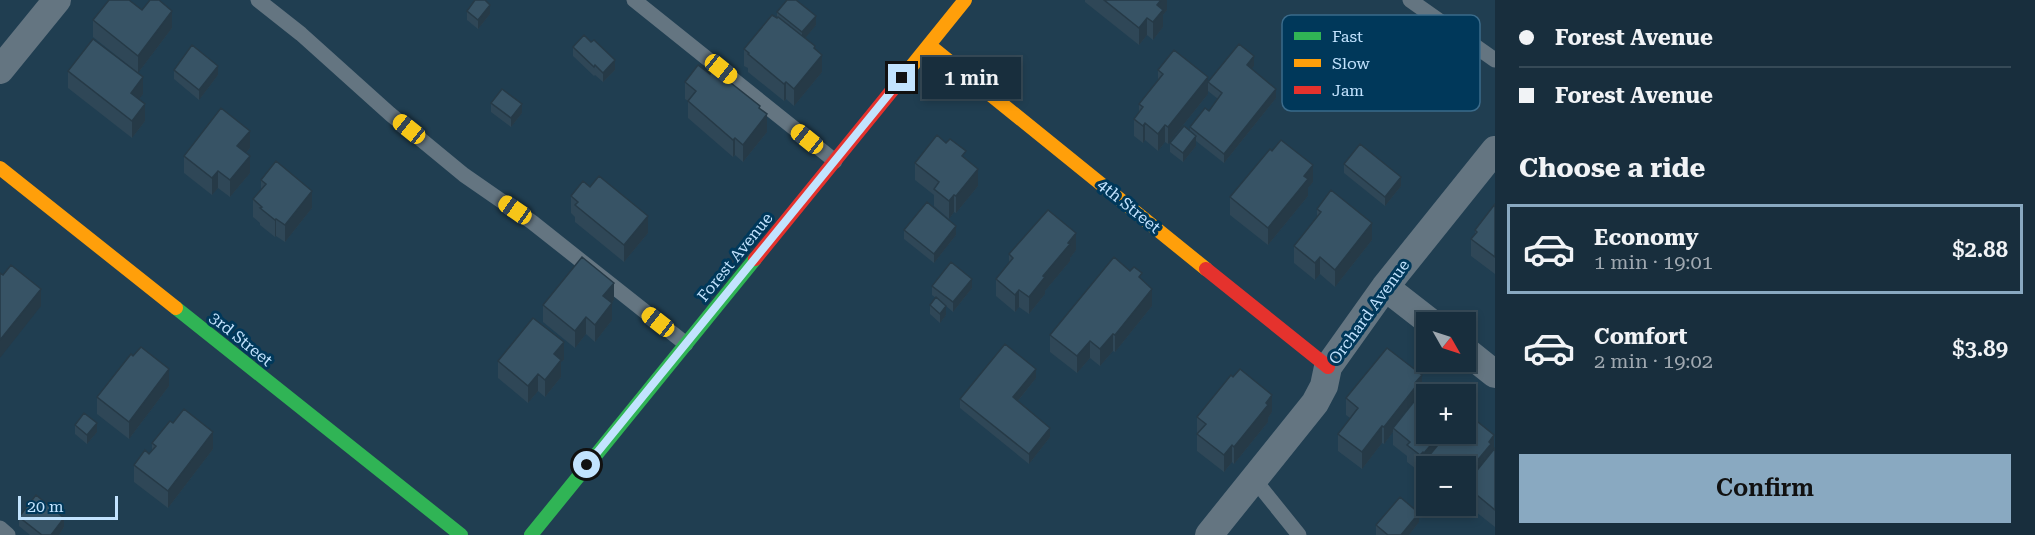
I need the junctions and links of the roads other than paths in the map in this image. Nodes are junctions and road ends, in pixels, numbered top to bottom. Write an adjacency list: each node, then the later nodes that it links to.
1 (57, 0): 10 (street)
2 (258, 0): 16 (lane)
3 (634, 0): 12 (lane)
4 (965, 0): 7 (street, Forest Avenue)
5 (1410, 0): 6 (lane)
6 (1431, 15)
7 (929, 45): 12 (street, Forest Avenue); 18 (street, 4th Street)
8 (1480, 49): 9 (lane)
9 (1495, 60)
10 (0, 70)
11 (1495, 150): 14 (street, Orchard Avenue)
12 (835, 161): 16 (street, Forest Avenue)
13 (0, 168): 23 (street, 3rd Street)
14 (1385, 286): 15 (street); 18 (street, Orchard Avenue)
15 (1418, 312)
16 (686, 344): 24 (street, Forest Avenue)
17 (1476, 359): 19 (street)
18 (1328, 367): 20 (street, Orchard Avenue)
19 (1495, 374)
20 (1254, 479): 25 (street, Orchard Avenue); 26 (lane)
21 (0, 528): 22 (lane)
22 (8, 535)
23 (461, 535)
24 (531, 535)
25 (1209, 535)
26 (1299, 535)

